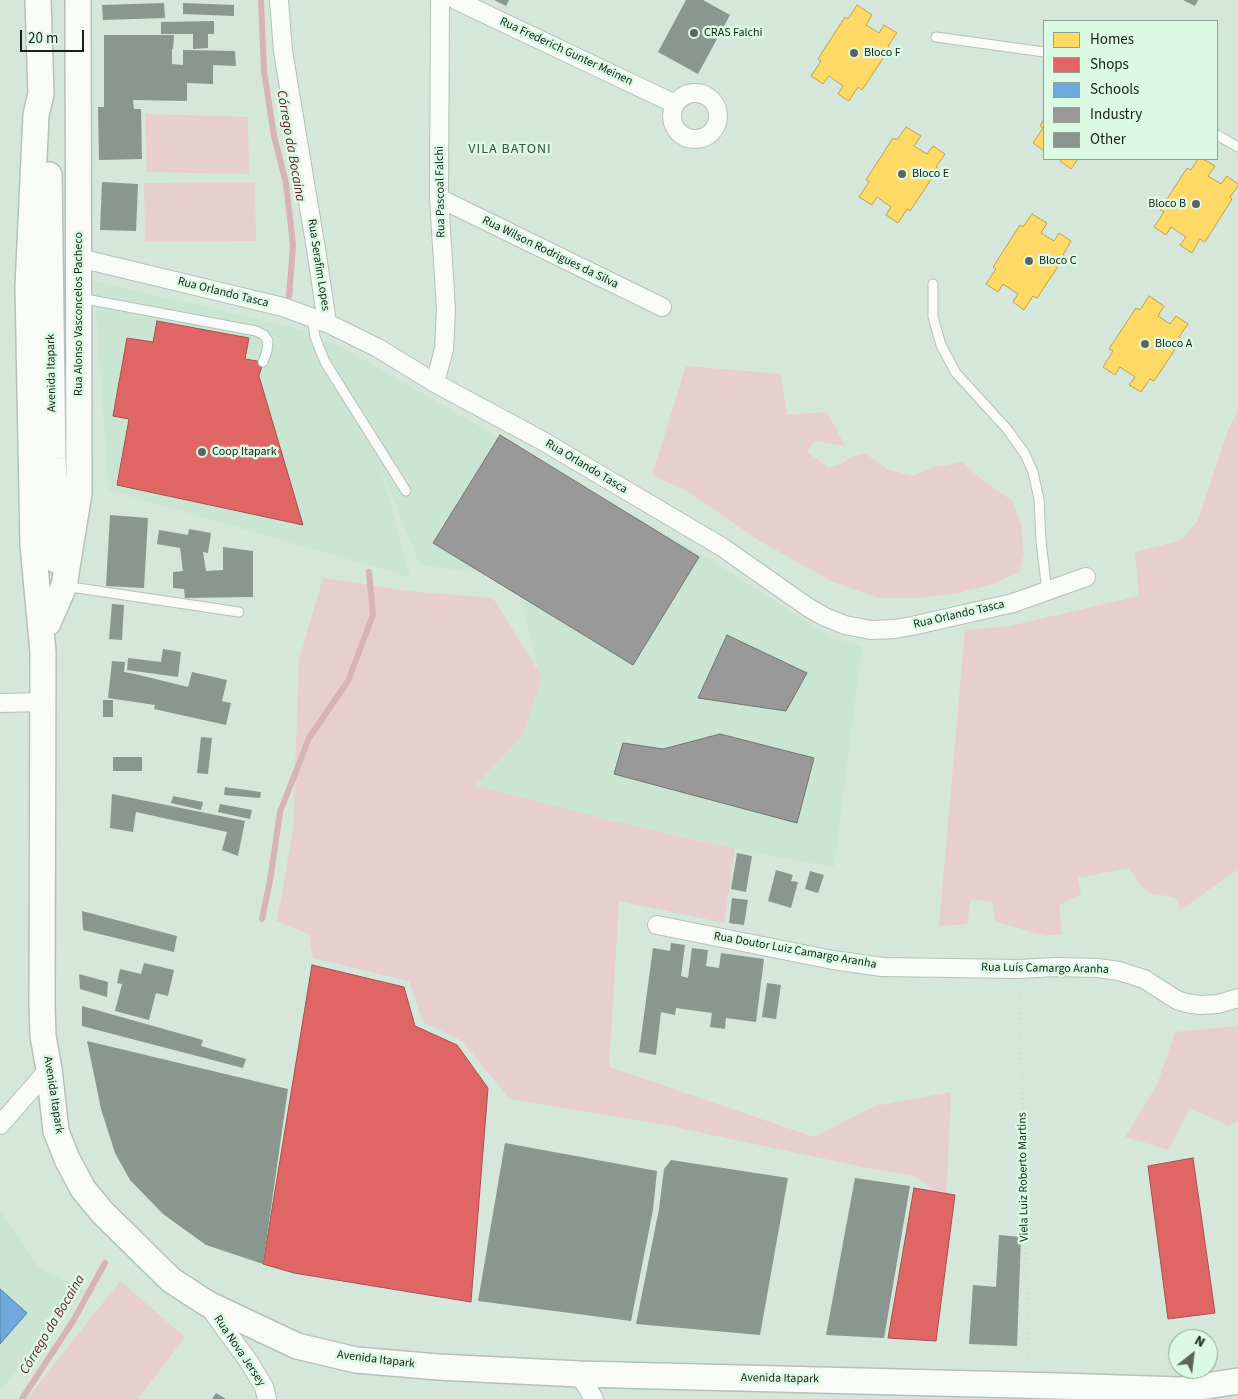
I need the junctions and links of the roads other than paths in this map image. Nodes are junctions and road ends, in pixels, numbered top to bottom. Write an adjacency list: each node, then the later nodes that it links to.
1 (38, 0): 20 (main road, Avenida Itapark)
2 (78, 0): 12 (main road, Rua Alonso Vasconcelos Pacheco)
3 (279, 0): 16 (street, Rua Serafim Lopes)
4 (440, 0): 11 (street, Rua Pascoal Falchi)
5 (456, 0): 8 (street, Rua Frederich Gunter Meinen)
6 (936, 37): 7 (lane)
7 (1043, 52)
8 (675, 104)
9 (1218, 136): 10 (lane)
10 (1238, 147)
11 (439, 198): 15 (street, Rua Wilson Rodrigues da Silva); 18 (street, Rua Pascoal Falchi)
12 (79, 258): 14 (main road, Rua Alonso Vasconcelos Pacheco); 16 (street, Rua Orlando Tasca)
13 (933, 284): 24 (lane)
14 (79, 298): 17 (lane); 19 (main road, Rua Alonso Vasconcelos Pacheco)
15 (662, 308)
16 (319, 320): 18 (street, Rua Orlando Tasca); 21 (lane)
17 (263, 362)
18 (435, 383): 24 (street, Rua Orlando Tasca)
19 (80, 458): 20 (main road); 23 (main road, Rua Alonso Vasconcelos Pacheco)
20 (42, 459): 26 (main road, Avenida Itapark); 27 (main road, Avenida Itapark)
21 (406, 491)
22 (1086, 577): 24 (street, Rua Orlando Tasca)
23 (64, 586): 25 (lane); 26 (main road, Rua Alonso Vasconcelos Pacheco)
24 (1047, 592)
25 (239, 612)
26 (48, 623): 27 (main road, Avenida Itapark)
27 (43, 652): 29 (main road, Avenida Itapark)
28 (0, 702): 29 (street)
29 (44, 702): 33 (main road, Avenida Itapark)
30 (657, 925): 31 (street, Rua Doutor Luiz Camargo Aranha)
31 (964, 968): 32 (street, Rua Luís Camargo Aranha)
32 (1238, 998)
33 (49, 1069): 34 (street); 35 (main road, Avenida Itapark)
34 (0, 1125)
35 (208, 1304): 36 (main road, Avenida Itapark); 38 (street, Rua Nova Jersey)
36 (578, 1374): 37 (main road, Avenida Itapark); 39 (street)
37 (1238, 1381)
38 (267, 1399)
39 (594, 1399)

